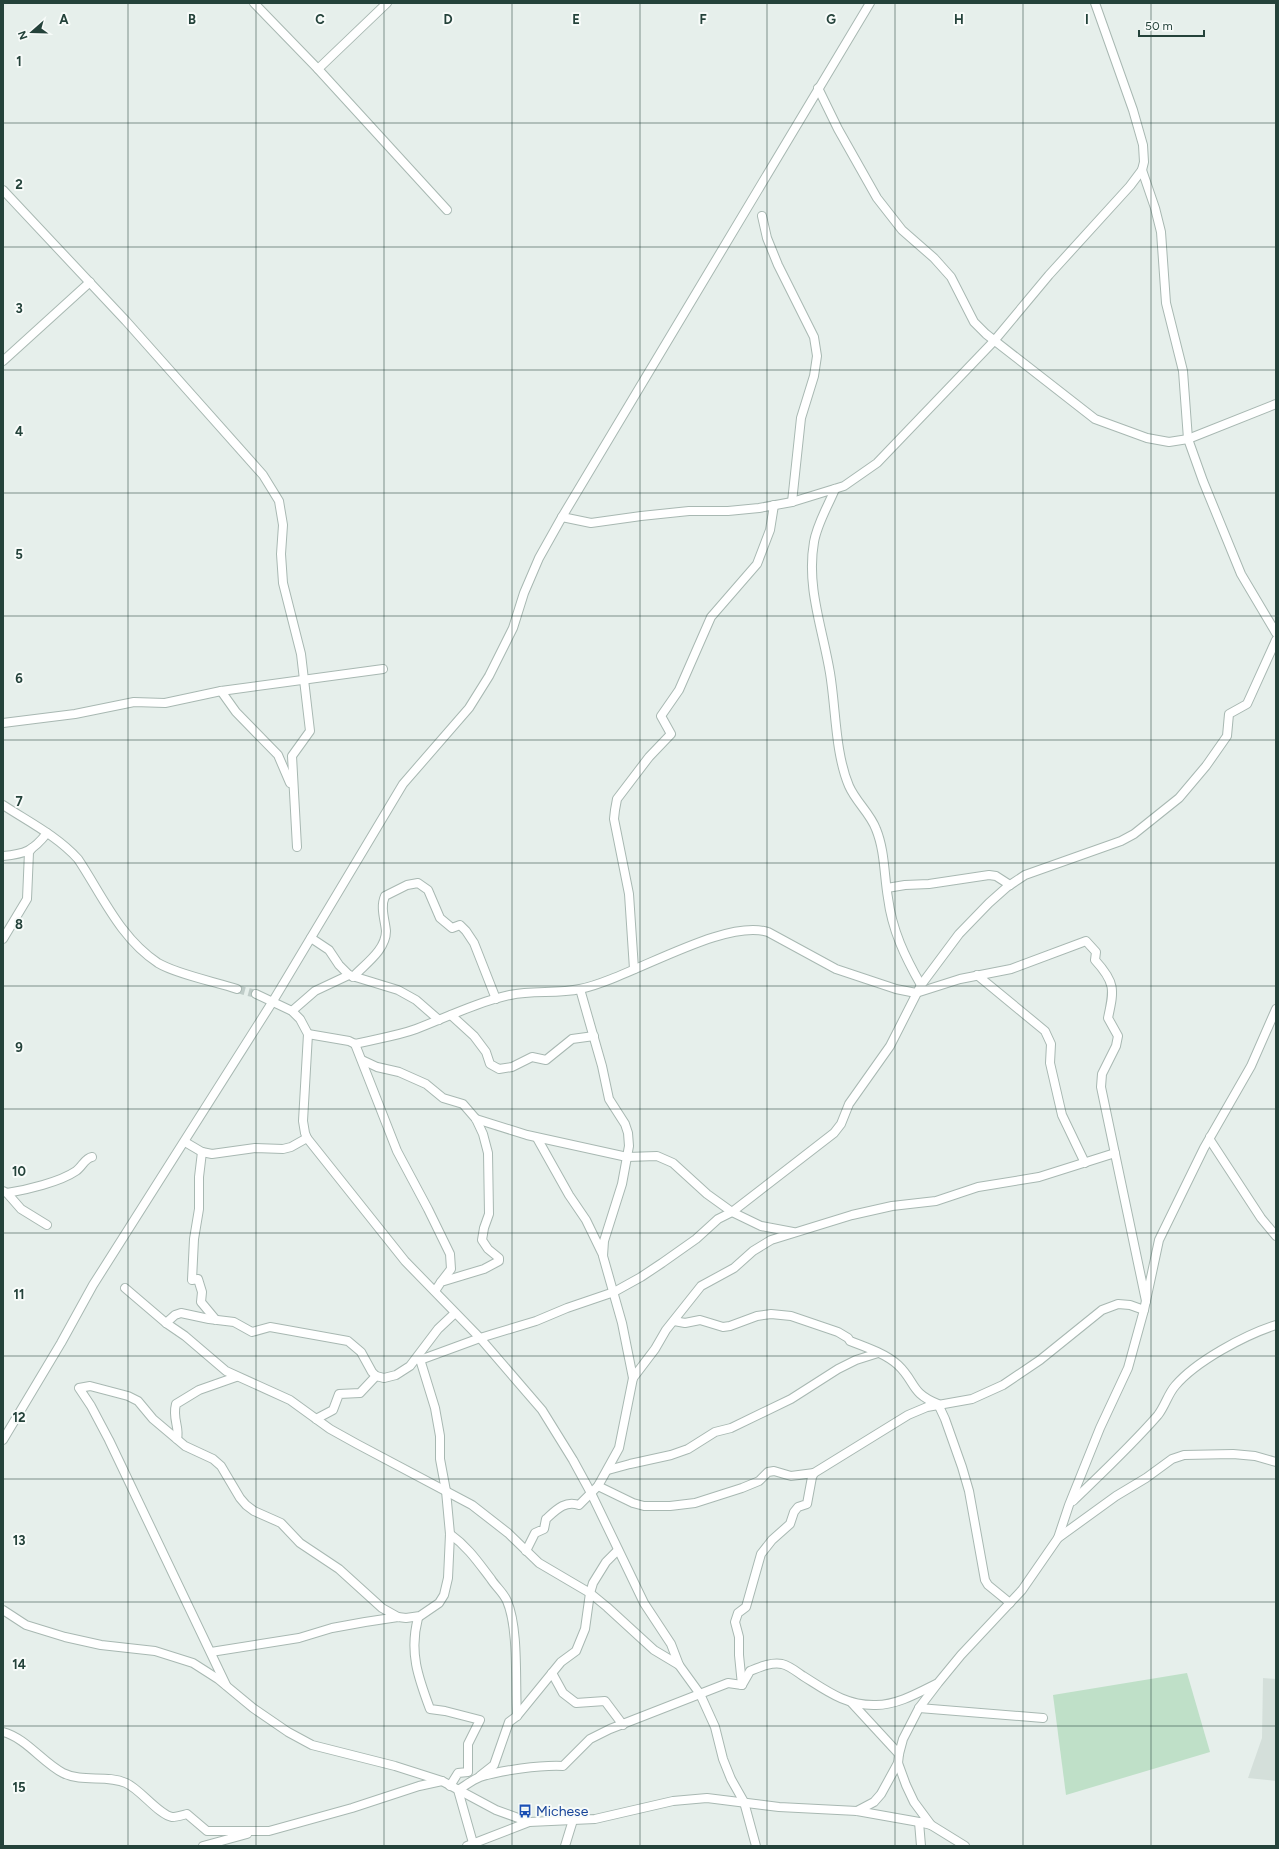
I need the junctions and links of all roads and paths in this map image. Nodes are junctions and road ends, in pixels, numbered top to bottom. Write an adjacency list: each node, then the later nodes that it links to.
1 (254, 3): 5 (street)
2 (387, 3): 5 (street)
3 (870, 3): 6 (street)
4 (1096, 3): 7 (street)
5 (318, 69): 9 (street)
6 (818, 88): 12 (street); 19 (street)
7 (1142, 170): 12 (street); 15 (street)
8 (3, 190): 11 (street)
9 (446, 210)
10 (762, 216): 17 (street)
11 (90, 282): 13 (street); 23 (street)
12 (994, 341): 15 (street); 16 (street)
13 (3, 361)
14 (1276, 404): 15 (street)
15 (1188, 439): 20 (street)
16 (835, 489): 17 (street); 33 (street)
17 (792, 502): 18 (street)
18 (774, 505): 19 (street); 36 (street)
19 (562, 517): 34 (street)
20 (1276, 633)
21 (1276, 640): 32 (street)
22 (383, 669): 23 (street)
23 (303, 681): 24 (street); 26 (street)
24 (220, 691): 25 (street); 26 (street)
25 (3, 723)
26 (293, 794): 29 (street)
27 (3, 805): 28 (street)
28 (47, 833): 30 (street); 40 (street)
29 (297, 847)
30 (32, 848): 31 (street); 35 (street)
31 (3, 856)
32 (1010, 885): 33 (street); 39 (street)
33 (887, 888): 39 (street)
34 (311, 938): 38 (street); 45 (street)
35 (3, 939)
36 (634, 969): 41 (street); 42 (street)
37 (977, 975): 42 (street); 60 (street); 63 (street)
38 (351, 976): 44 (street); 47 (street); 49 (street)
39 (921, 984): 42 (street)
40 (237, 989)
41 (580, 989): 44 (street); 51 (street)
42 (916, 993): 65 (street)
43 (256, 994): 45 (street)
44 (496, 999): 48 (street)
45 (273, 1001): 47 (street); 58 (street)
46 (1276, 1009): 55 (street)
47 (292, 1011): 50 (street)
48 (451, 1015): 49 (street); 51 (street)
49 (439, 1020): 52 (street)
50 (308, 1034): 52 (street); 56 (street)
51 (594, 1036): 62 (street)
52 (355, 1044): 53 (street)
53 (362, 1060): 54 (street); 70 (street)
54 (476, 1119): 57 (street); 70 (street)
55 (1210, 1137): 68 (street); 74 (street)
56 (307, 1138): 59 (street); 72 (street)
57 (537, 1138): 62 (street); 69 (street)
58 (185, 1142): 59 (street); 90 (street)
59 (202, 1152): 77 (street)
60 (1115, 1153): 63 (street); 74 (street)
61 (92, 1157): 64 (street)
62 (627, 1157): 65 (street); 69 (street)
63 (1085, 1163): 67 (street)
64 (5, 1192): 66 (street)
65 (732, 1212): 67 (street); 73 (street)
66 (47, 1225)
67 (793, 1232): 78 (street)
68 (1276, 1236)
69 (603, 1256): 73 (street)
70 (441, 1282): 72 (street)
71 (125, 1288): 79 (street)
72 (435, 1291): 76 (street)
73 (614, 1292): 81 (street); 86 (street)
74 (1146, 1301): 75 (street)
75 (1144, 1310): 87 (street); 97 (street)
76 (455, 1313): 81 (street); 83 (street)
77 (216, 1320): 79 (street); 84 (street)
78 (674, 1321): 82 (street); 86 (street)
79 (166, 1323): 85 (street)
80 (1276, 1325): 97 (street)
81 (480, 1338): 83 (street); 96 (street)
82 (878, 1353): 87 (street); 92 (street)
83 (420, 1358): 84 (street); 95 (street)
84 (376, 1376): 88 (street)
85 (236, 1377): 88 (street); 89 (street)
86 (633, 1378): 92 (street)
87 (938, 1404): 93 (street); 103 (street)
88 (316, 1419): 95 (street)
89 (177, 1439): 105 (street); 107 (street)
90 (3, 1440)
91 (1276, 1462): 99 (street)
92 (608, 1470): 94 (street)
93 (814, 1473): 94 (street); 111 (street)
94 (598, 1486): 96 (street)
95 (446, 1491): 98 (street); 100 (street)
96 (591, 1493): 100 (street); 101 (street)
97 (1069, 1505): 99 (street)
98 (450, 1534): 105 (street); 116 (street)
99 (1058, 1538): 103 (street)
100 (526, 1550): 102 (street)
101 (618, 1550): 102 (street); 108 (street)
102 (590, 1593): 108 (street); 109 (street)
103 (1010, 1604): 110 (street)
104 (3, 1610): 112 (street)
105 (398, 1617): 107 (street)
106 (418, 1618): 123 (street)
107 (210, 1652): 112 (street)
108 (679, 1665): 113 (street)
109 (552, 1673): 116 (street); 118 (street)
110 (938, 1683): 114 (street); 115 (street)
111 (742, 1684): 113 (street); 114 (street)
112 (226, 1685): 122 (street)
113 (700, 1694): 118 (street); 124 (street)
114 (851, 1702): 120 (street)
115 (919, 1708): 117 (street); 120 (street)
116 (517, 1716): 121 (street)
117 (1043, 1718)
118 (623, 1725): 121 (street)
119 (3, 1732): 130 (street)
120 (898, 1758): 125 (street); 129 (street)
121 (478, 1778): 123 (street)
122 (442, 1781): 123 (street); 130 (street)
123 (454, 1788): 127 (street); 131 (street)
124 (744, 1802): 125 (street); 126 (street); 134 (street)
125 (857, 1811): 128 (street)
126 (573, 1820): 127 (street); 133 (street)
127 (529, 1822): 131 (street)
128 (919, 1822): 129 (street); 135 (street)
129 (931, 1825): 136 (street)
130 (258, 1831): 132 (street)
131 (470, 1844)
132 (203, 1846)
133 (565, 1846)
134 (756, 1846)
135 (921, 1846)
136 (965, 1846)

